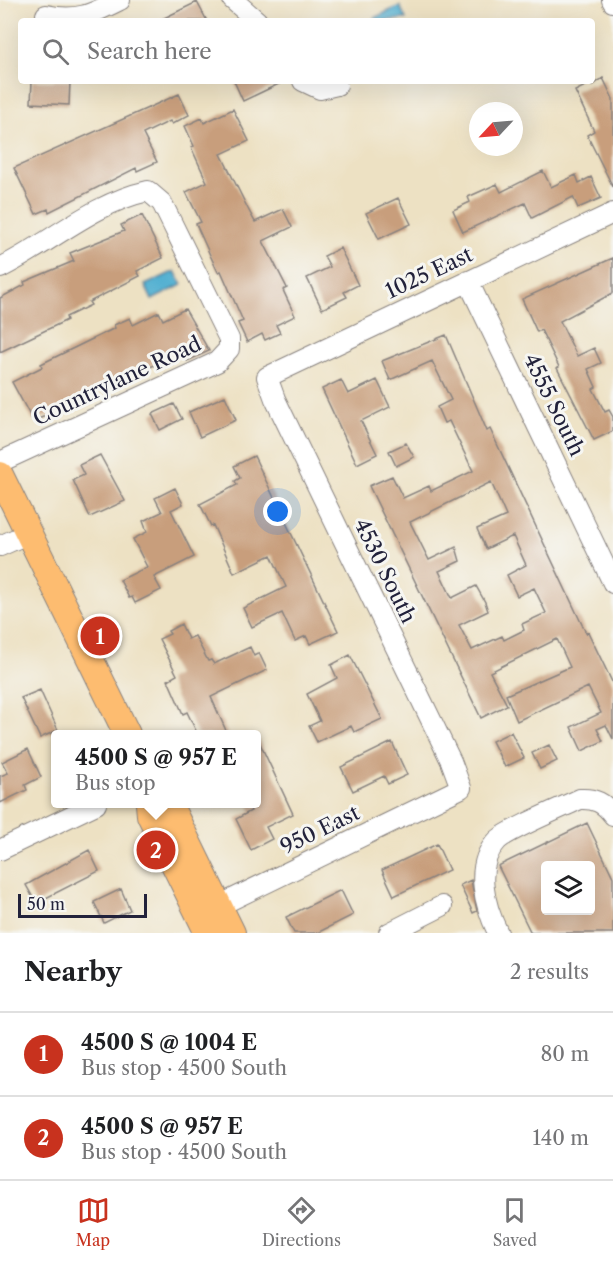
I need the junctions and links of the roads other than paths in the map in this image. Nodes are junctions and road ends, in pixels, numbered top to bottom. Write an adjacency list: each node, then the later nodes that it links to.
1 (120, 0): 5 (street)
2 (233, 0): 6 (street)
3 (46, 15): 4 (street)
4 (61, 18)
5 (72, 18)
6 (254, 18)
7 (309, 84): 8 (street)
8 (337, 85)
9 (613, 213): 11 (street, 1025 East)
10 (0, 268): 13 (street, Countrylane Road)
11 (468, 282): 12 (street, 1025 East); 17 (street, 4555 South)
12 (267, 376): 19 (street, 4530 South)
13 (0, 462)
14 (0, 475): 15 (main road)
15 (29, 533): 16 (street); 18 (main road)
16 (0, 546)
17 (613, 583)
18 (125, 730)
19 (460, 788): 26 (street, 950 East)
20 (88, 808): 24 (street)
21 (149, 808): 26 (main road)
22 (170, 808): 26 (main road)
23 (613, 815): 29 (street)
24 (0, 850)
25 (442, 906): 28 (street)
26 (209, 918): 27 (main road)
27 (232, 933)
28 (389, 933)
29 (498, 933)

